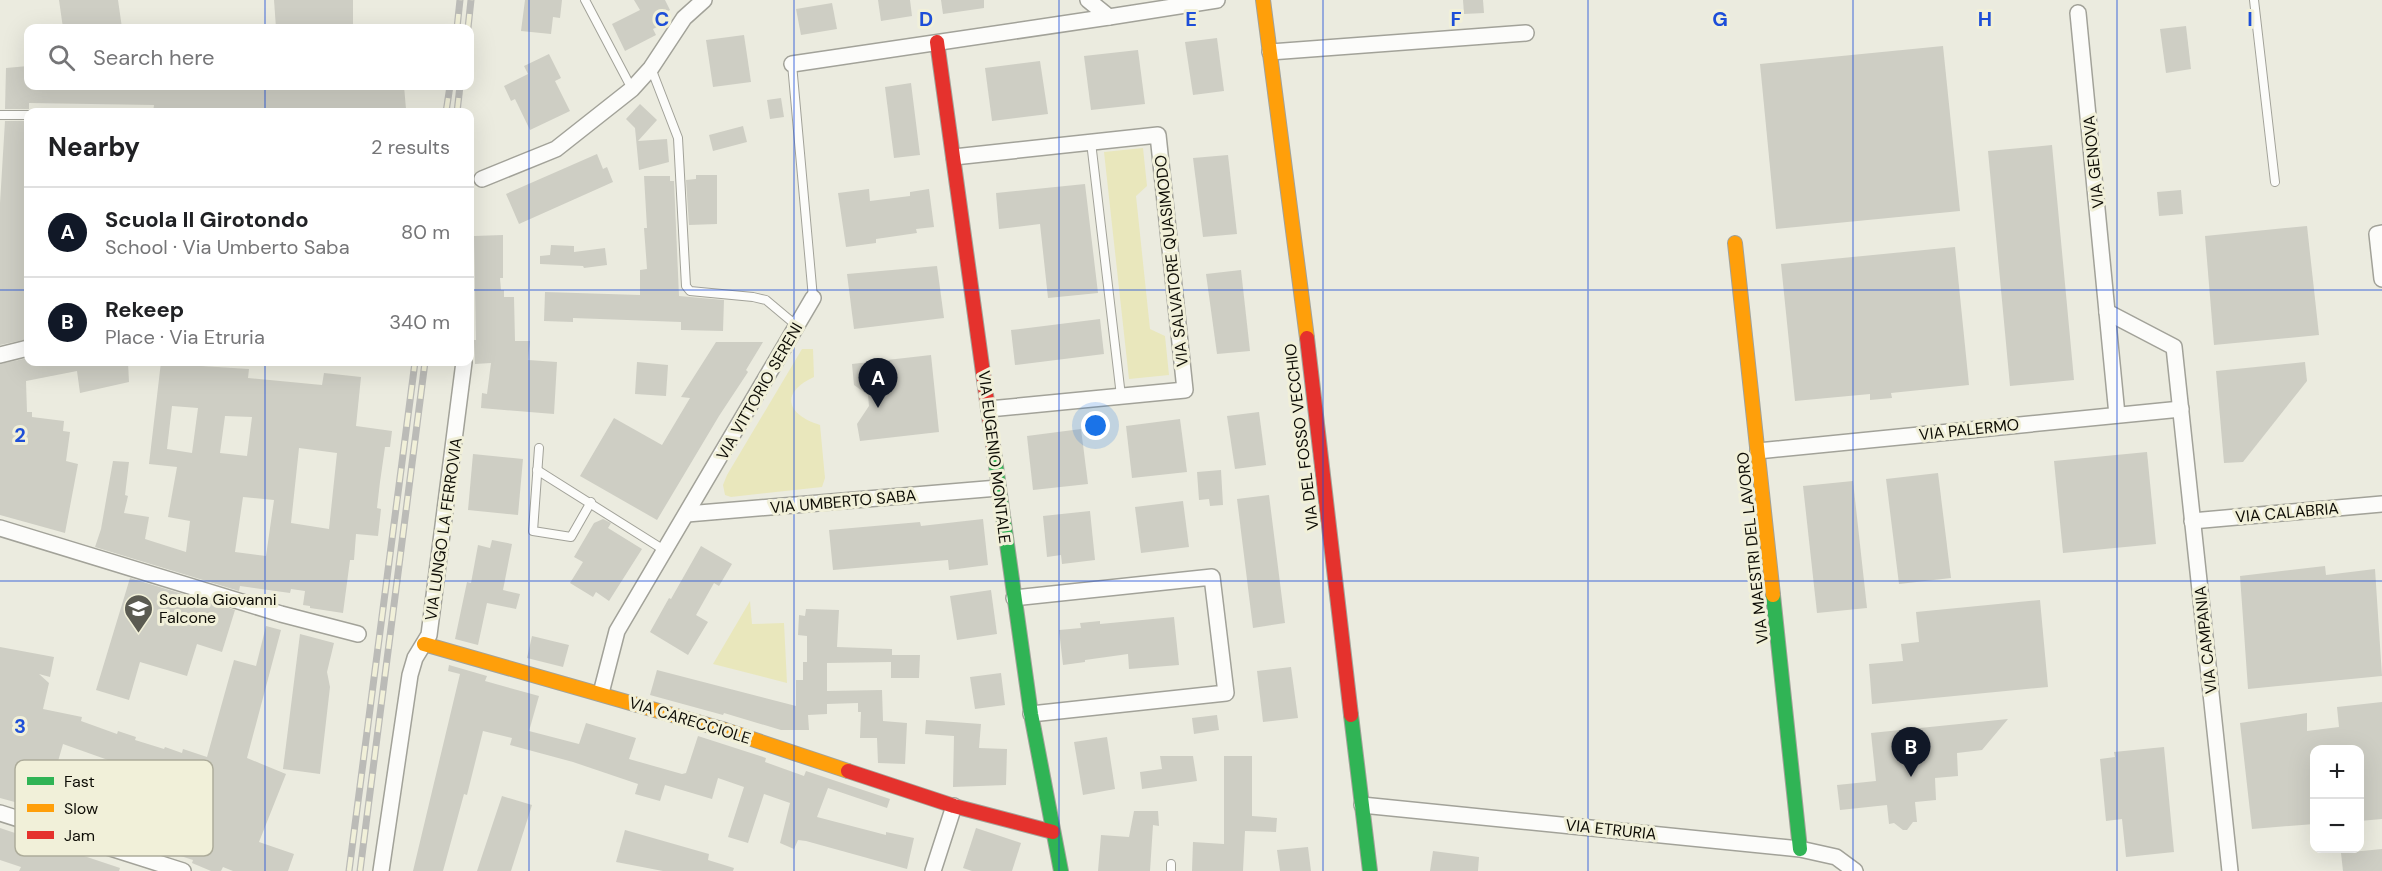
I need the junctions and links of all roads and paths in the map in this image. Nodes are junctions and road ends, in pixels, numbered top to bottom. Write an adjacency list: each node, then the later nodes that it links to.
1 (585, 0): 14 (lane)
2 (704, 0): 13 (street)
3 (1088, 0): 8 (street)
4 (1216, 0): 8 (street)
5 (1263, 0): 11 (street, VIA DEL FOSSO VECCHIO)
6 (2254, 0): 20 (lane)
7 (2078, 13): 25 (street, VIA GENOVA)
8 (1109, 17): 10 (street)
9 (1526, 33): 11 (street)
10 (937, 42): 12 (street); 18 (street, VIA EUGENIO MONTALE)
11 (1270, 52): 49 (street, VIA DEL FOSSO VECCHIO)
12 (792, 64): 24 (lane, VIA VITTORIO SERENI)
13 (651, 68): 14 (street); 26 (lane)
14 (632, 89): 19 (street)
15 (0, 115): 16 (lane)
16 (24, 115)
17 (1091, 142): 18 (street, VIA SALVATORE QUASIMODO); 30 (lane); 30 (street, VIA SALVATORE QUASIMODO)
18 (954, 157): 31 (street, VIA EUGENIO MONTALE)
19 (482, 179)
20 (2275, 182)
21 (2382, 233): 23 (street)
22 (1735, 243): 35 (street, VIA MAESTRI DEL LAVORO)
23 (2382, 279)
24 (813, 298): 26 (street, VIA VITTORIO SERENI)
25 (2108, 312): 32 (street); 33 (street, VIA GENOVA)
26 (797, 326): 40 (street, VIA VITTORIO SERENI)
27 (24, 349): 28 (street)
28 (0, 355)
29 (464, 366): 46 (street, VIA LUNGO LA FERROVIA)
30 (1121, 396): 31 (street, VIA SALVATORE QUASIMODO)
31 (989, 409): 37 (street, VIA EUGENIO MONTALE)
32 (2181, 409): 33 (street, VIA PALERMO); 41 (street, VIA CAMPANIA)
33 (2117, 415): 35 (street, VIA PALERMO)
34 (539, 448): 36 (lane)
35 (1758, 451): 54 (street, VIA MAESTRI DEL LAVORO)
36 (537, 470): 38 (lane); 38 (lane)
37 (998, 488): 40 (street, VIA UMBERTO SABA); 44 (street, VIA EUGENIO MONTALE)
38 (591, 502): 43 (lane)
39 (2382, 504): 41 (street, VIA CALABRIA)
40 (687, 514): 43 (street, VIA VITTORIO SERENI)
41 (2192, 521): 62 (street, VIA CAMPANIA)
42 (0, 528): 45 (street)
43 (664, 550): 47 (street, VIA VITTORIO SERENI)
44 (1014, 598): 48 (street, VIA EUGENIO MONTALE); 48 (street)
45 (358, 634)
46 (424, 644): 47 (street, VIA CARECCIOLE); 57 (street, VIA LUNGO LA FERROVIA)
47 (600, 693): 50 (street, VIA CARECCIOLE)
48 (1031, 714): 53 (street, VIA EUGENIO MONTALE)
49 (1362, 805): 54 (street, VIA ETRURIA); 60 (street, VIA DEL FOSSO VECCHIO)
50 (954, 806): 53 (street, VIA CARECCIOLE); 58 (street)
51 (0, 813): 52 (street)
52 (15, 818)
53 (1053, 832): 59 (street, VIA EUGENIO MONTALE)
54 (1800, 849): 61 (street, VIA ETRURIA)
55 (136, 856): 56 (street)
56 (183, 871)
57 (381, 871)
58 (933, 871)
59 (1061, 871)
60 (1370, 871)
61 (1855, 871)
62 (2230, 871)

